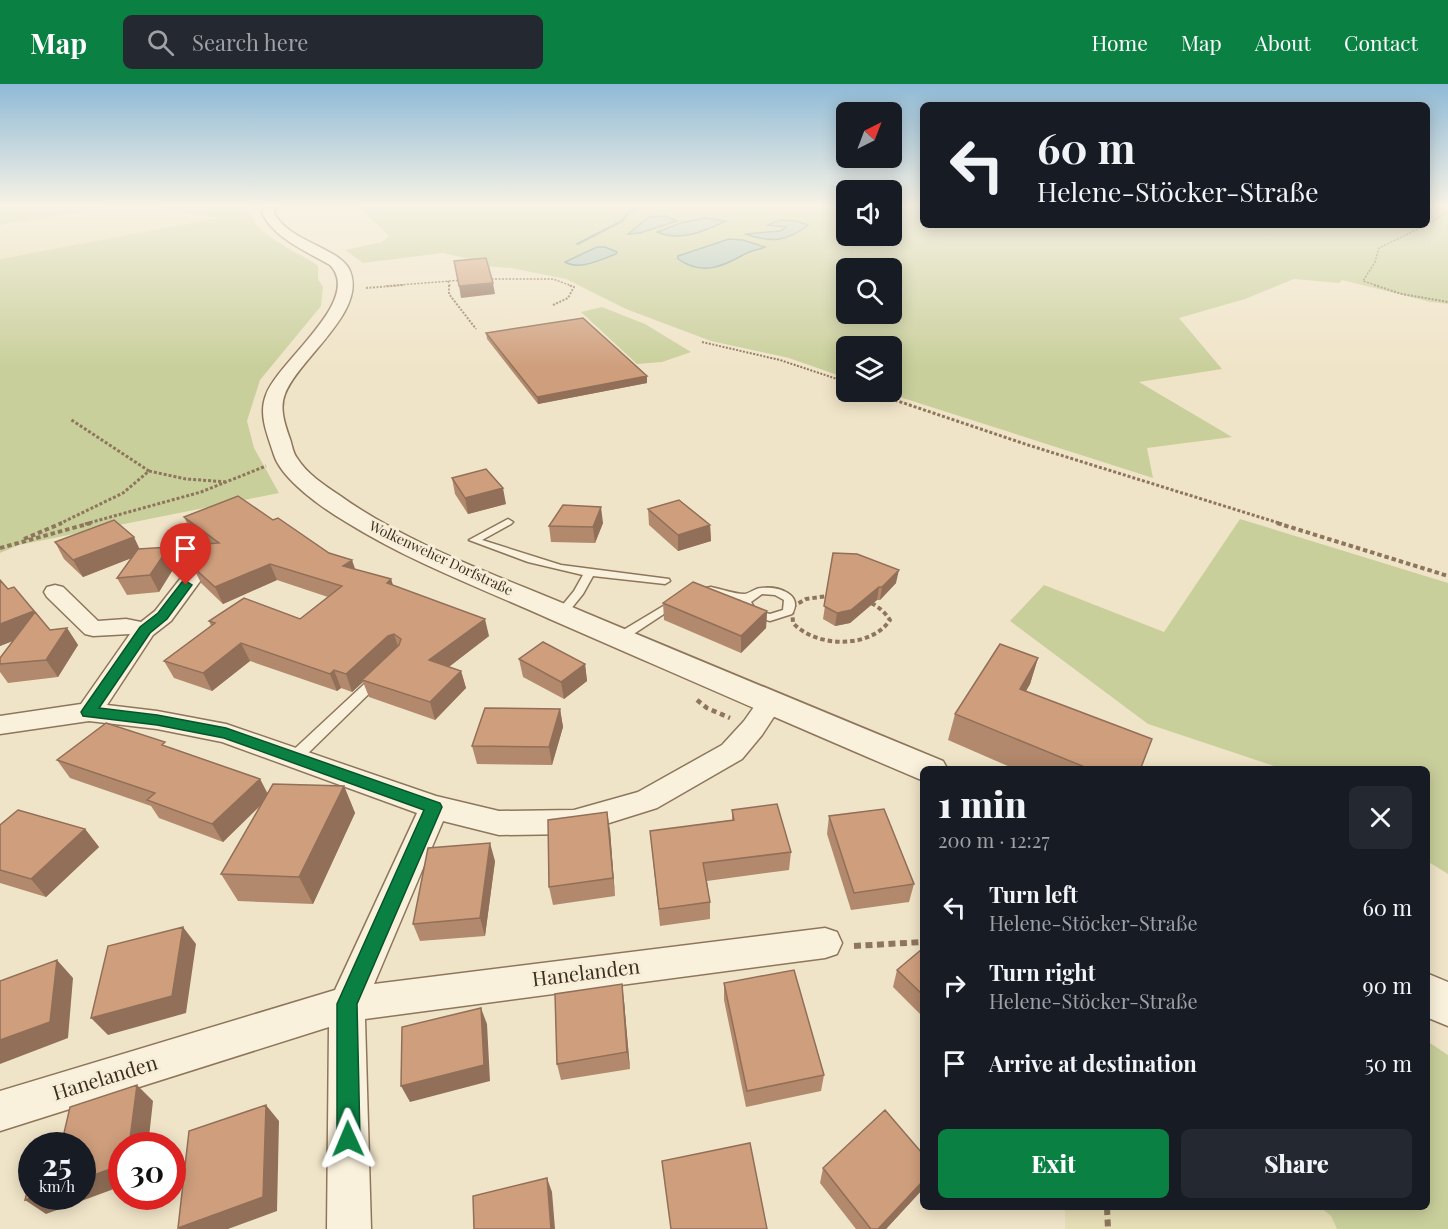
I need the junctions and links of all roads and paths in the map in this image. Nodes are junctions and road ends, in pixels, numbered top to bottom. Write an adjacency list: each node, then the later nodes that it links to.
1 (334, 260): 6 (street)
2 (1375, 260): 7 (path)
3 (479, 279): 8 (path)
4 (469, 280): 5 (path)
5 (448, 282): 6 (path); 9 (path)
6 (347, 289): 14 (street, Wolkenweher Dorfstraße)
7 (1448, 302)
8 (553, 305)
9 (476, 329)
10 (702, 342): 11 (path)
11 (836, 379)
12 (901, 402): 22 (path)
13 (70, 419): 15 (path)
14 (286, 459): 16 (path); 27 (street, Wolkenweher Dorfstraße)
15 (149, 471): 16 (path); 18 (path)
16 (233, 482): 18 (path)
17 (508, 522): 21 (lane)
18 (16, 543): 19 (path)
19 (0, 548)
20 (198, 569): 28 (street)
21 (590, 573): 23 (lane); 27 (lane)
22 (1448, 576)
23 (665, 581)
24 (55, 592): 28 (street)
25 (747, 598): 26 (lane); 26 (lane); 29 (lane)
26 (792, 607): 26 (path)
27 (562, 613): 29 (street, Wolkenweher Dorfstraße)
28 (145, 630): 32 (street)
29 (619, 638): 31 (street, Wolkenweher Dorfstraße)
30 (391, 666): 34 (lane)
31 (770, 703): 35 (street, Wolkenweher Dorfstraße); 36 (street)
32 (88, 712): 33 (street); 34 (street)
33 (0, 725)
34 (294, 758): 36 (street)
35 (921, 766)
36 (434, 807): 40 (street)
37 (920, 942): 38 (path)
38 (825, 943): 40 (street, Hanelanden)
39 (1430, 996): 41 (street)
40 (347, 1004): 42 (street, Hanelanden); 44 (street)
41 (1448, 1005)
42 (0, 1111)
43 (1107, 1210): 45 (path)
44 (349, 1229)
45 (1108, 1229)

